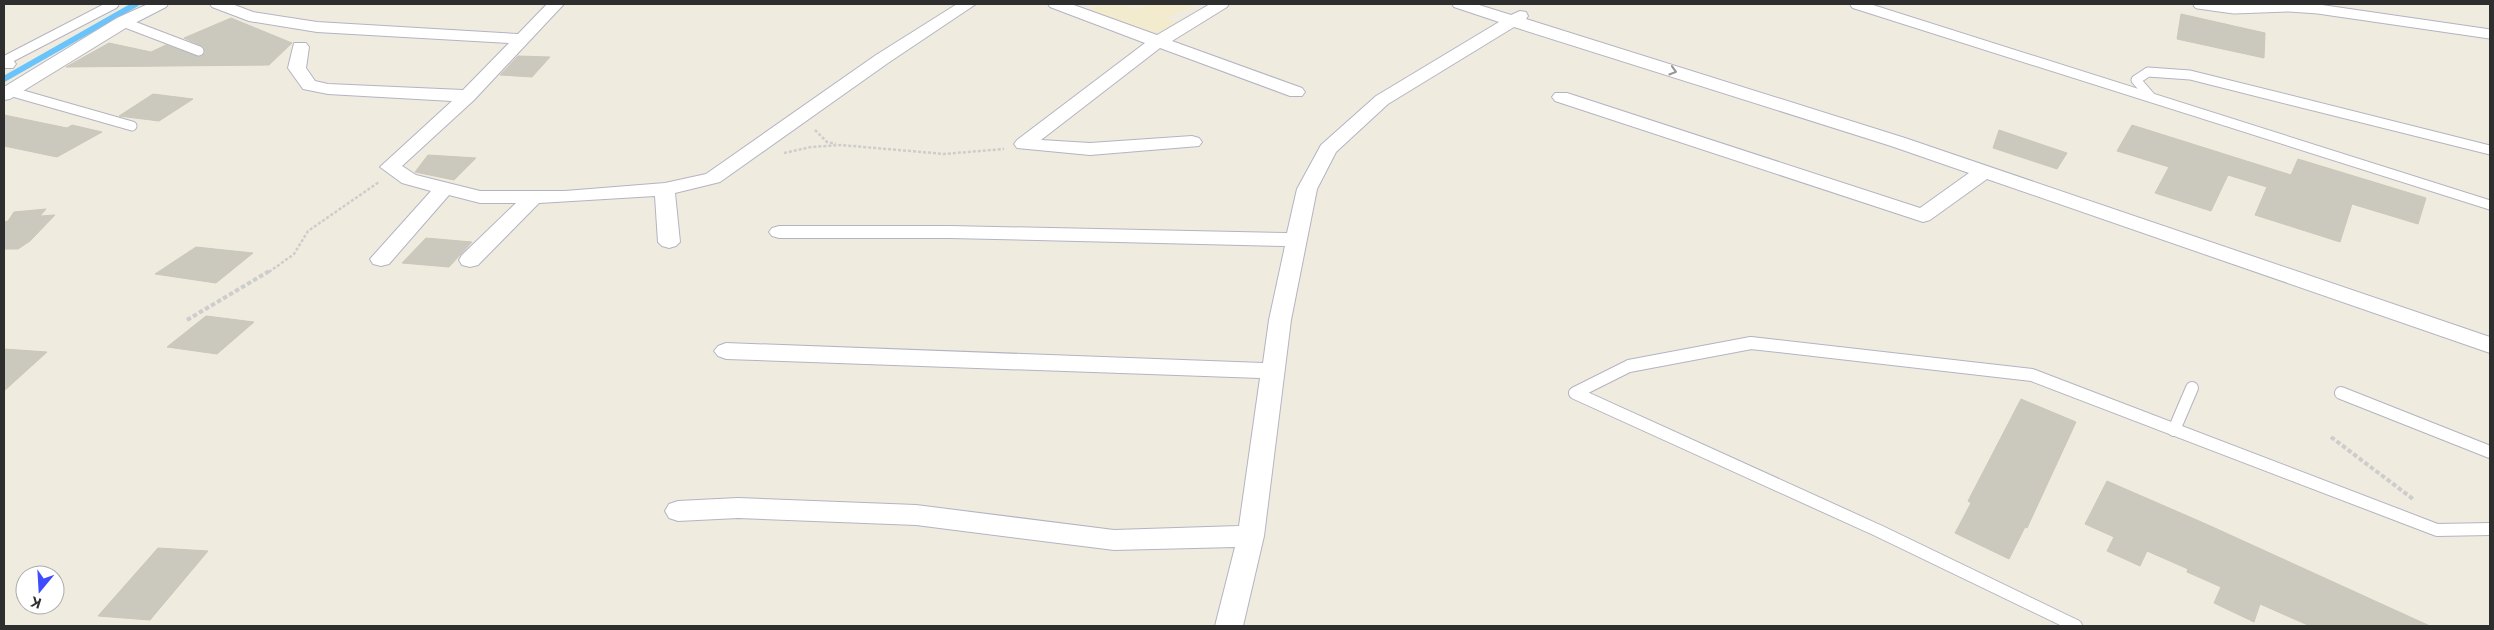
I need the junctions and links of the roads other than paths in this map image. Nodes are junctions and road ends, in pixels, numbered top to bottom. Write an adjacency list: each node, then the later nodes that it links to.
1 (114, 4): 19 (lane)
2 (160, 4): 13 (street)
3 (218, 4): 15 (street)
4 (556, 4): 15 (street)
5 (968, 4): 29 (street)
6 (1056, 4): 16 (street)
7 (1221, 4): 16 (street)
8 (1460, 4): 12 (street)
9 (1484, 4): 12 (street)
10 (1855, 4): 24 (lane)
11 (2198, 4): 14 (lane)
12 (1517, 17): 28 (street); 34 (street)
13 (123, 22): 18 (lane); 21 (street)
14 (2490, 34)
15 (520, 39): 22 (street)
16 (1157, 42): 20 (street); 26 (street)
17 (300, 47): 22 (street)
18 (199, 51)
19 (5, 63)
20 (1296, 92)
21 (6, 93): 25 (lane)
22 (468, 96): 30 (street)
23 (1561, 97): 28 (street)
24 (2151, 97): 27 (lane); 32 (lane)
25 (132, 126)
26 (1192, 142)
27 (2490, 150)
28 (1985, 172): 38 (street)
29 (665, 188): 31 (street); 35 (street)
30 (444, 189): 31 (street); 36 (street)
31 (534, 197): 37 (street)
32 (2490, 205)
33 (779, 232): 34 (street)
34 (1297, 240): 40 (street)
35 (669, 242)
36 (381, 258)
37 (470, 260)
38 (2490, 345)
39 (726, 351): 40 (street)
40 (1274, 371): 47 (street)
41 (2192, 388): 43 (lane)
42 (2341, 393): 44 (lane)
43 (2174, 430): 46 (lane); 49 (lane)
44 (2490, 452)
45 (678, 511): 47 (street)
46 (2490, 529)
47 (1251, 536): 48 (street)
48 (1229, 626)
49 (2076, 626)

